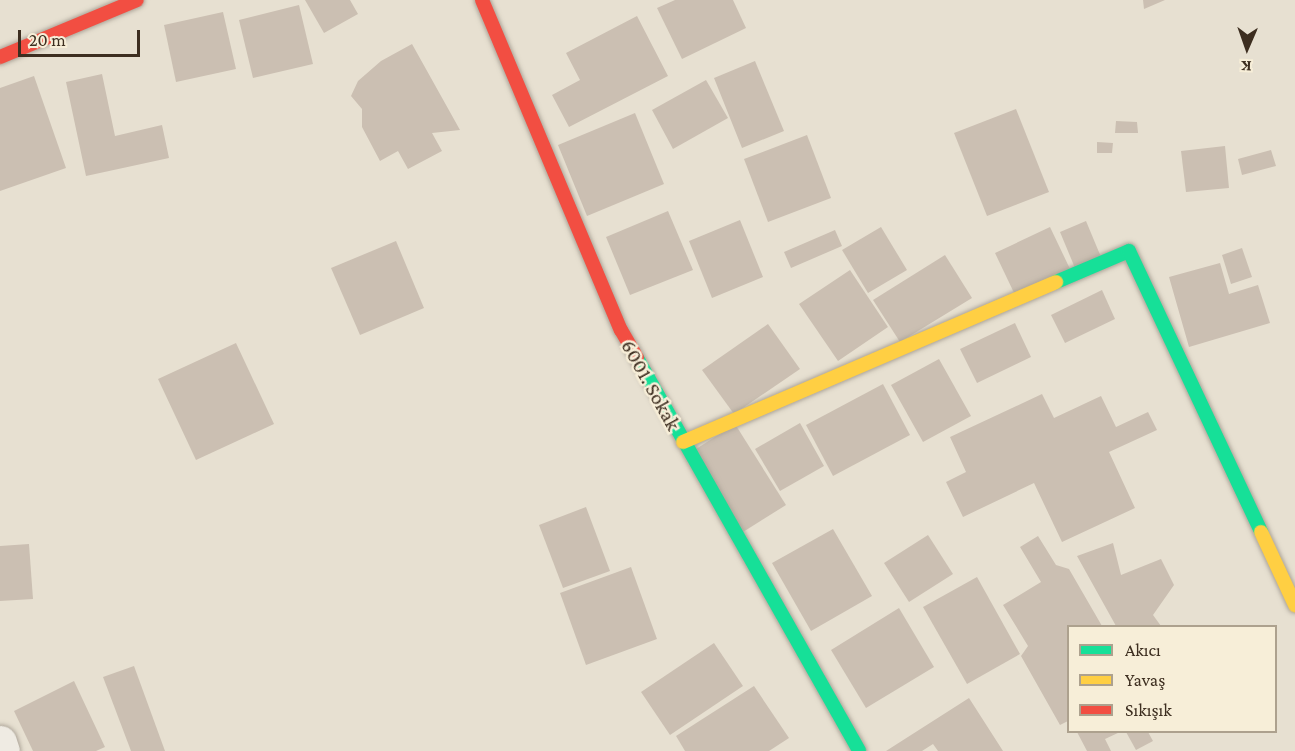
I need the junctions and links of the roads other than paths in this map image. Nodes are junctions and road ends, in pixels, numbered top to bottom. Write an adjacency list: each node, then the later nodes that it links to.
1 (482, 0): 4 (street, 6001. Sokak)
2 (123, 3): 3 (street)
3 (0, 57)
4 (682, 442): 5 (street); 8 (street, 6001. Sokak)
5 (1295, 605)
6 (0, 742): 7 (street)
7 (3, 751)
8 (859, 751)

